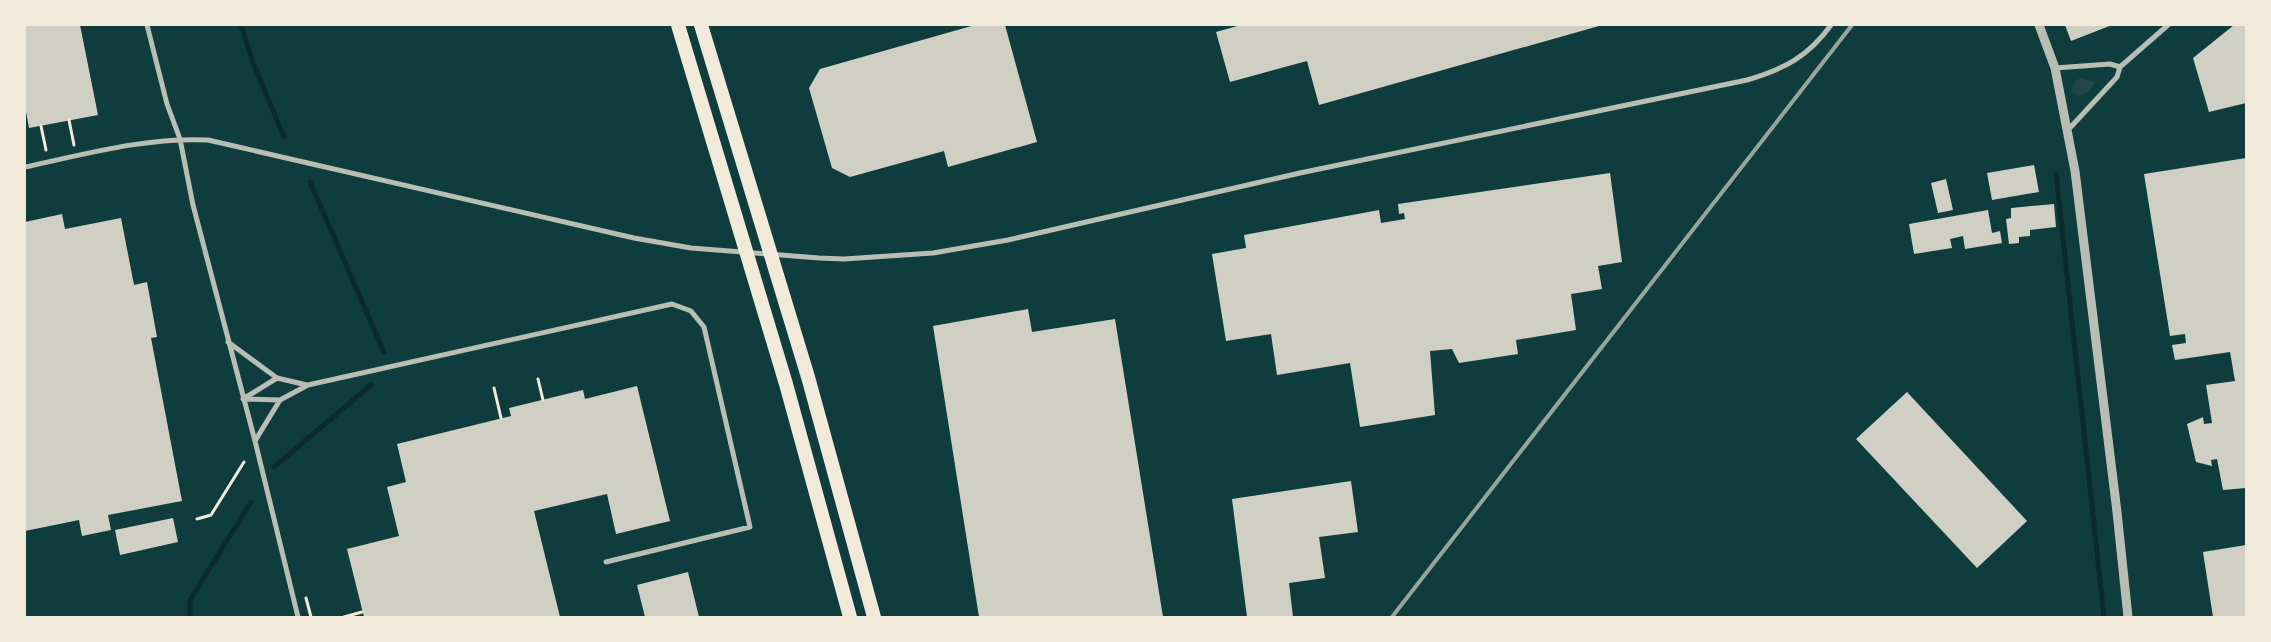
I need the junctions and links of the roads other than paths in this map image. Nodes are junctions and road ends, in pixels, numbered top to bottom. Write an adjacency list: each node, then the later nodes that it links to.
1 (147, 25): 10 (street)
2 (678, 25): 20 (highway)
3 (701, 25): 21 (highway)
4 (1831, 25): 10 (street)
5 (2039, 25): 8 (street)
6 (2168, 25): 7 (street)
7 (2120, 67): 8 (street); 9 (street)
8 (2055, 68): 9 (street)
9 (2068, 130): 22 (street)
10 (180, 139): 11 (street); 12 (street)
11 (25, 167)
12 (228, 342): 13 (street); 15 (street)
13 (277, 378): 14 (street); 15 (street)
14 (308, 385): 16 (street); 18 (street)
15 (243, 399): 16 (street); 17 (street)
16 (280, 400): 17 (street)
17 (255, 441): 19 (street)
18 (606, 562)
19 (298, 617)
20 (850, 617)
21 (874, 617)
22 (2128, 617)

